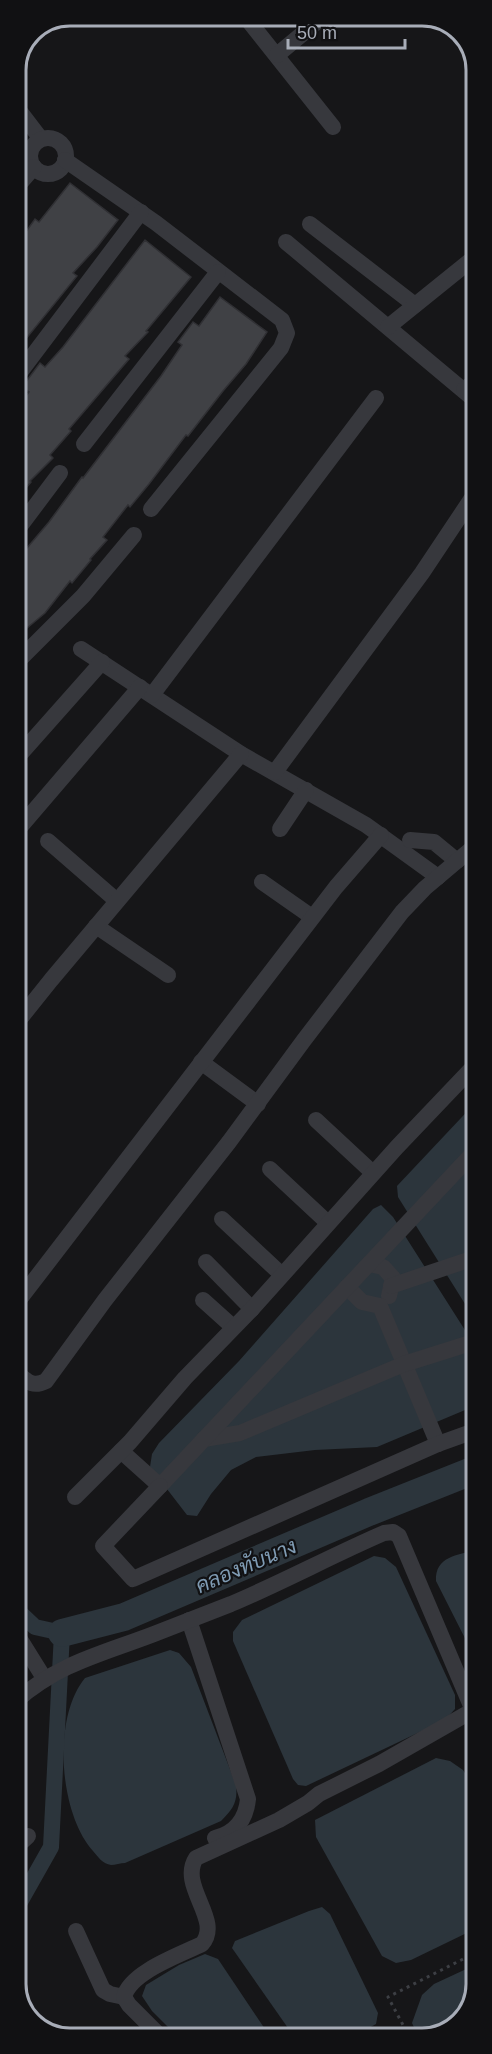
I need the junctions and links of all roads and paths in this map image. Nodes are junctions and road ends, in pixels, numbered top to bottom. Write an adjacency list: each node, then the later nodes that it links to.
1 (253, 26): 3 (street)
2 (312, 26): 3 (street)
3 (277, 55): 5 (street)
4 (26, 119): 6 (street)
5 (333, 128)
6 (41, 139): 7 (street); 8 (street)
7 (65, 160): 8 (street); 10 (street)
8 (34, 167): 9 (street)
9 (26, 176)
10 (141, 212): 14 (street); 17 (street)
11 (310, 224): 15 (street)
12 (286, 242): 16 (street)
13 (466, 264): 15 (street)
14 (218, 272): 20 (street); 23 (street)
15 (415, 305): 16 (street)
16 (388, 327): 18 (street)
17 (26, 364)
18 (466, 386)
19 (376, 398): 29 (street)
20 (84, 444)
21 (60, 473): 24 (street)
22 (466, 507): 32 (street)
23 (152, 509)
24 (26, 518)
25 (134, 535): 27 (street)
26 (81, 649): 28 (street)
27 (26, 653)
28 (102, 662): 29 (street); 30 (street)
29 (146, 691): 31 (street); 34 (street)
30 (26, 748)
31 (241, 754): 32 (street); 43 (street)
32 (275, 772): 33 (street)
33 (306, 790): 35 (street); 36 (street)
34 (26, 821)
35 (280, 829)
36 (381, 835): 41 (street); 44 (street)
37 (410, 840): 40 (street)
38 (48, 842): 43 (street)
39 (466, 853): 40 (street)
40 (457, 861): 41 (street)
41 (438, 877): 50 (street)
42 (262, 882): 44 (street)
43 (117, 902): 45 (street)
44 (312, 917): 48 (street)
45 (96, 926): 46 (street); 47 (street)
46 (168, 975)
47 (26, 1012)
48 (201, 1062): 50 (street); 63 (street)
49 (466, 1075): 54 (street)
50 (258, 1104): 70 (street)
51 (316, 1120): 54 (street)
52 (466, 1167): 59 (street)
53 (270, 1169): 56 (street)
54 (373, 1173): 56 (street)
55 (222, 1219): 60 (street)
56 (328, 1223): 60 (street)
57 (466, 1261): 61 (street)
58 (206, 1262): 66 (street)
59 (369, 1264): 61 (street); 62 (street)
60 (281, 1274): 66 (street)
61 (391, 1286): 65 (street)
62 (347, 1287): 65 (street); 72 (street)
63 (26, 1291)
64 (203, 1300): 67 (street)
65 (380, 1306): 69 (street)
66 (252, 1308): 67 (street)
67 (232, 1327): 74 (street)
68 (466, 1344): 69 (street)
69 (404, 1364): 72 (street); 73 (street)
70 (26, 1379)
71 (466, 1434): 73 (street)
72 (204, 1439): 75 (street)
73 (438, 1444): 75 (street)
74 (121, 1451): 75 (street); 76 (street)
75 (160, 1485)
76 (75, 1497)
77 (189, 1620): 79 (street); 80 (street); 83 (street)
78 (26, 1649): 79 (street)
79 (44, 1678): 81 (street)
80 (466, 1690)
81 (26, 1693)
82 (466, 1718): 83 (street)
83 (196, 1858): 86 (street)
84 (76, 1931): 86 (street)
85 (466, 1958): 88 (path)
86 (124, 1996): 87 (street)
87 (152, 2028)
88 (405, 2028)

